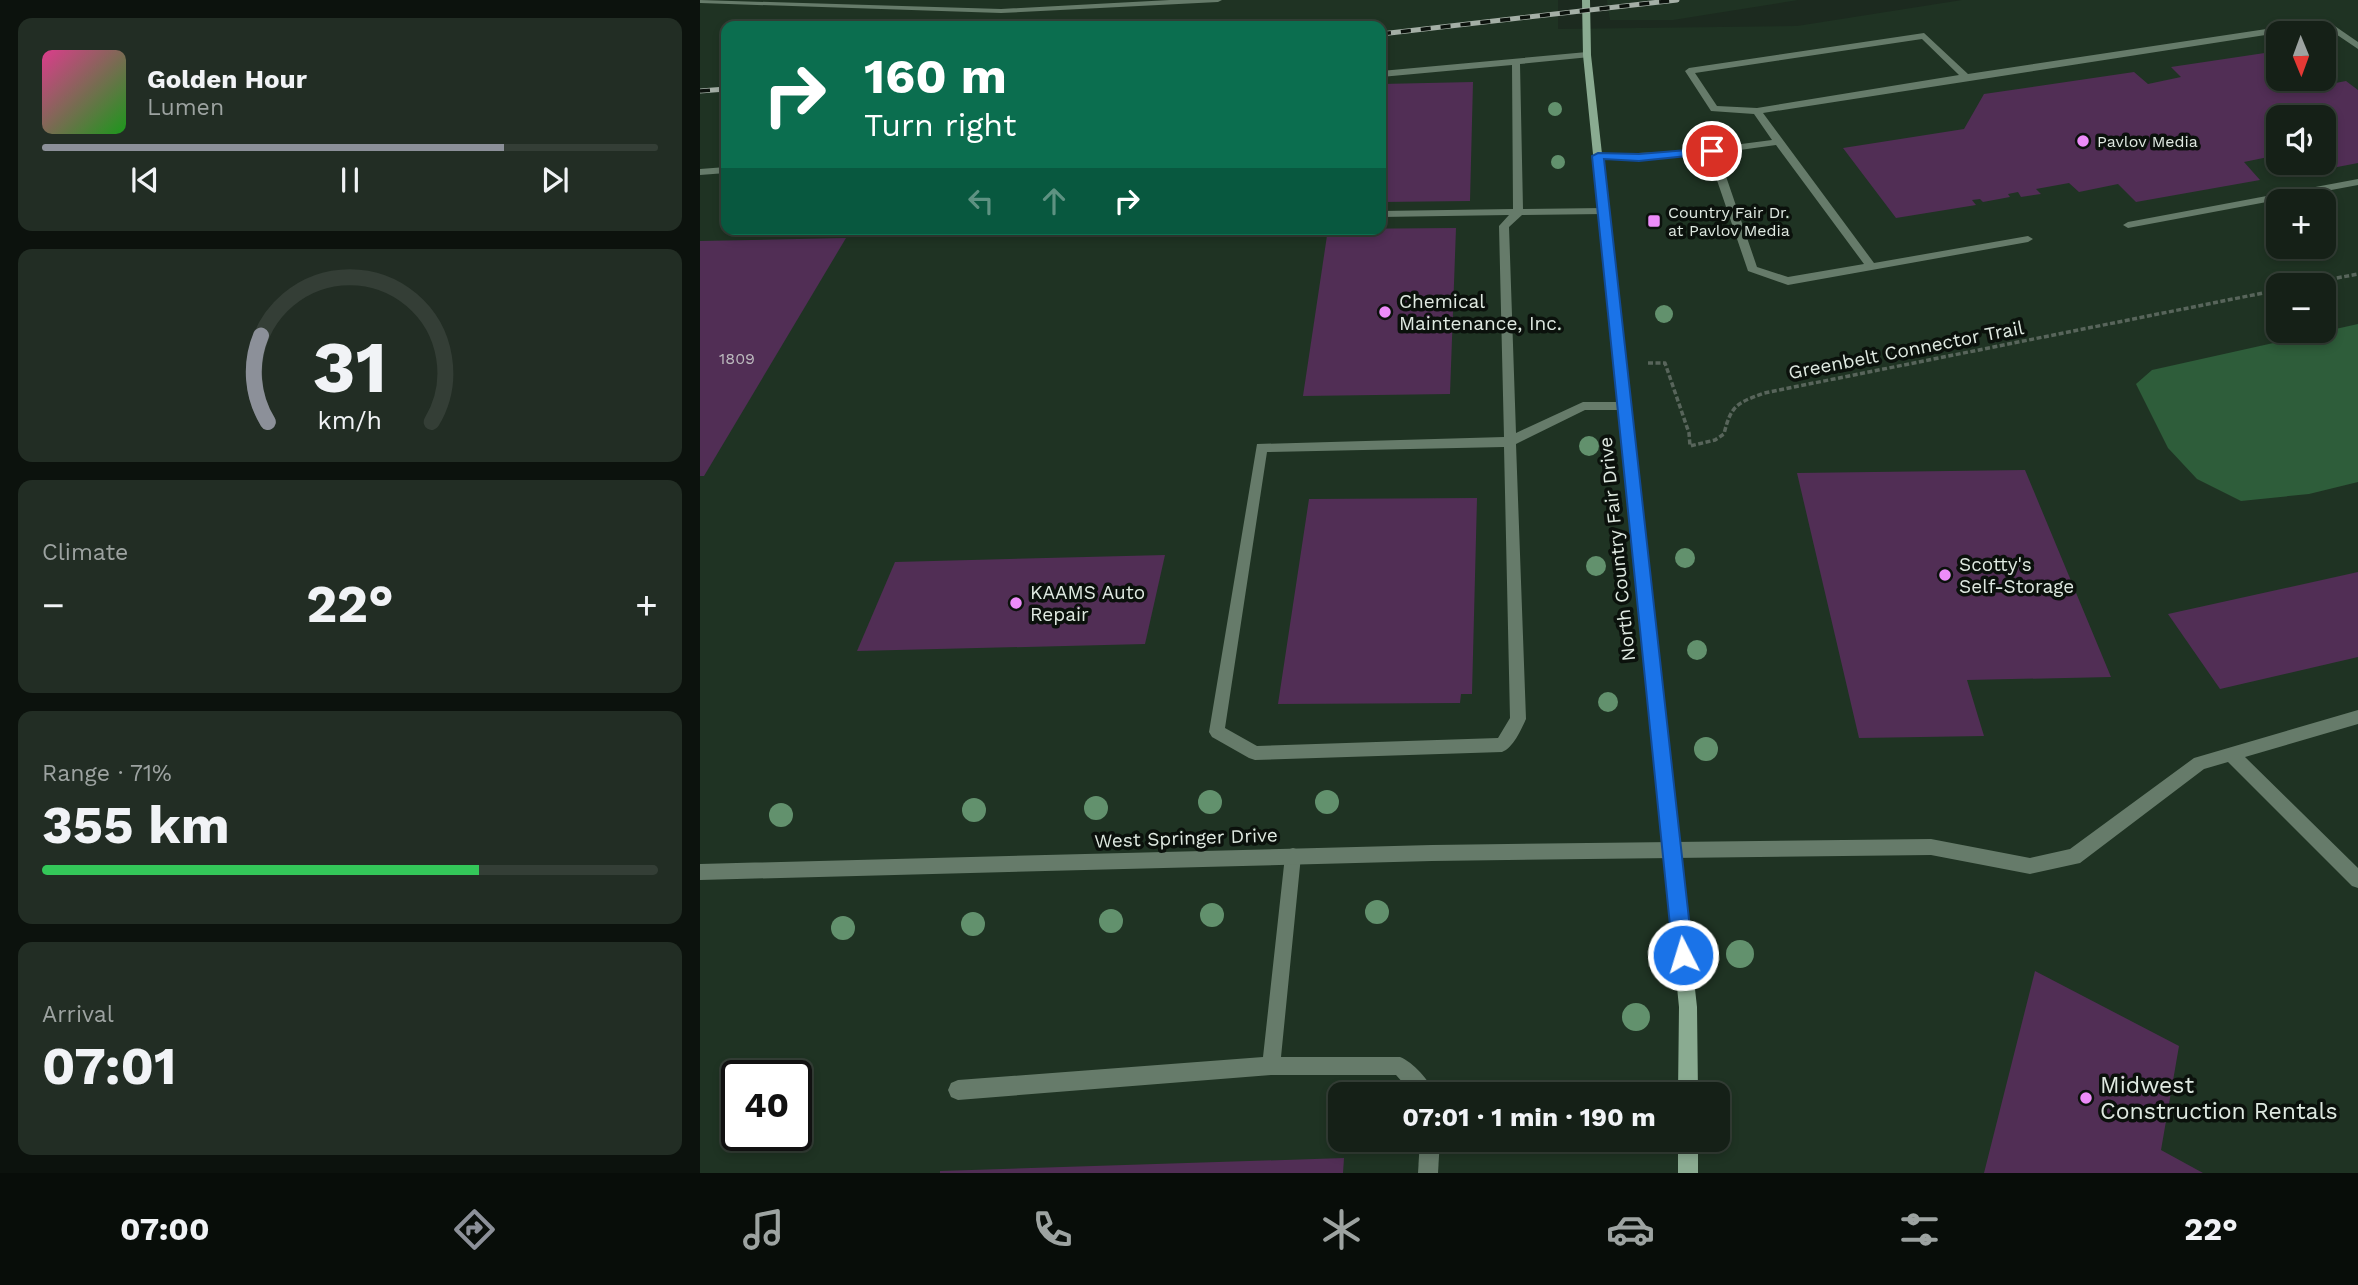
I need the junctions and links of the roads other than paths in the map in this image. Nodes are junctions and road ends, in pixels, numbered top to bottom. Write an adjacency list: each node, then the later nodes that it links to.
1 (1218, 0): 3 (street)
2 (1586, 0): 5 (street, North Country Fair Drive)
3 (700, 1)
4 (2358, 46): 8 (street)
5 (1587, 55): 6 (street); 12 (street, North Country Fair Drive)
6 (1516, 62): 7 (street); 17 (street)
7 (1386, 74)
8 (1966, 77): 9 (street); 9 (street)
9 (1757, 111): 10 (street)
10 (1778, 142): 11 (street); 21 (street)
11 (1712, 151): 12 (street); 21 (street)
12 (1598, 156): 16 (street, North Country Fair Drive)
13 (721, 170): 14 (street)
14 (700, 172)
15 (2358, 182): 19 (street)
16 (1604, 211): 17 (street); 22 (street, North Country Fair Drive)
17 (1518, 212): 18 (street); 23 (street)
18 (1386, 214)
19 (2127, 225)
20 (2028, 239): 21 (street)
21 (1872, 268)
22 (1625, 406): 23 (street); 26 (street, North Country Fair Drive)
23 (1510, 442): 23 (street)
24 (2358, 717): 25 (street, West Springer Drive)
25 (2231, 754): 26 (street, West Springer Drive); 29 (street)
26 (1673, 850): 27 (street, West Springer Drive); 32 (street, North Country Fair Drive)
27 (1293, 856): 28 (street, West Springer Drive); 30 (street)
28 (700, 872)
29 (2358, 880)
30 (1271, 1066): 31 (street); 33 (street)
31 (1415, 1082)
32 (1688, 1082)
33 (958, 1090)
34 (1429, 1152): 36 (street)
35 (1688, 1152): 37 (street)
36 (1428, 1173)
37 (1688, 1173)

